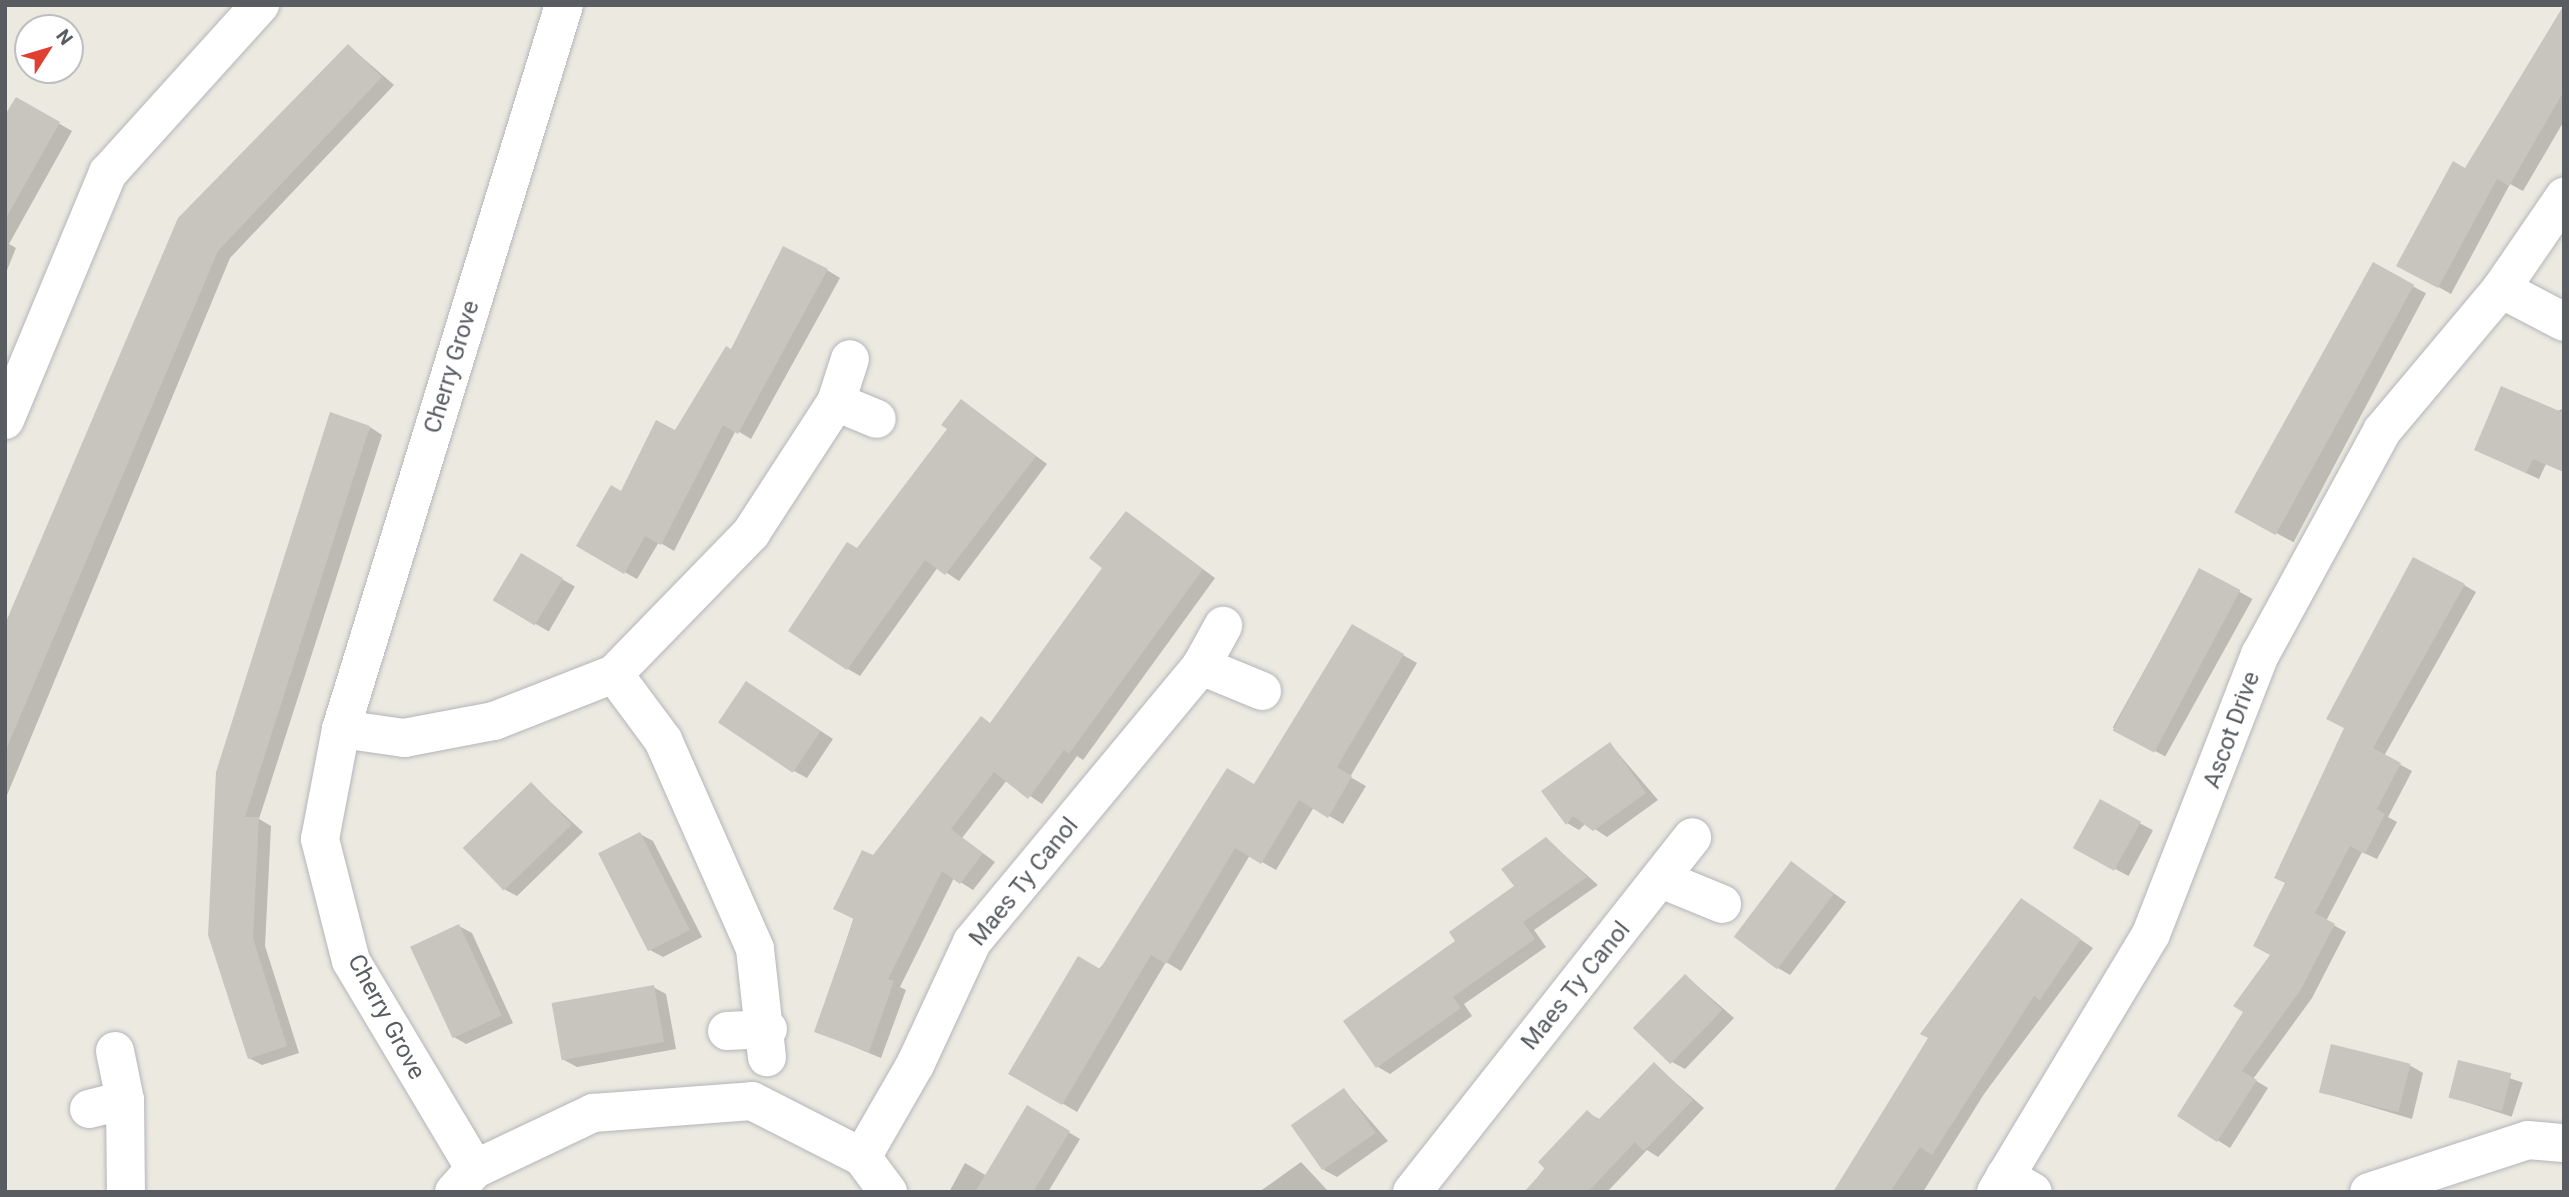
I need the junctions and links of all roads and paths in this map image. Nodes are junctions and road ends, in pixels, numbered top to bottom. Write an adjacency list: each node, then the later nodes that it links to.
1 (564, 5): 14 (street, Cherry Grove)
2 (246, 9): 9 (street)
3 (2564, 197): 4 (street, Ascot Drive)
4 (2501, 289): 5 (street); 23 (street, Ascot Drive)
5 (2564, 322)
6 (850, 359): 7 (street)
7 (836, 402): 8 (street); 12 (street)
8 (877, 419)
9 (5, 420)
10 (1223, 626): 11 (street, Maes Ty Canol)
11 (1201, 666): 13 (street); 21 (street, Maes Ty Canol)
12 (614, 674): 14 (street); 18 (street)
13 (1262, 691)
14 (341, 729): 22 (street, Cherry Grove)
15 (1692, 838): 16 (street, Maes Ty Canol)
16 (1661, 879): 17 (street); 26 (street, Maes Ty Canol)
17 (1722, 904)
18 (727, 1031)
19 (116, 1051): 24 (street)
20 (2564, 1143): 27 (street)
21 (862, 1157): 22 (street); 25 (street)
22 (464, 1180)
23 (2011, 1187)
24 (126, 1192)
25 (888, 1192)
26 (1412, 1192)
27 (2370, 1192)

